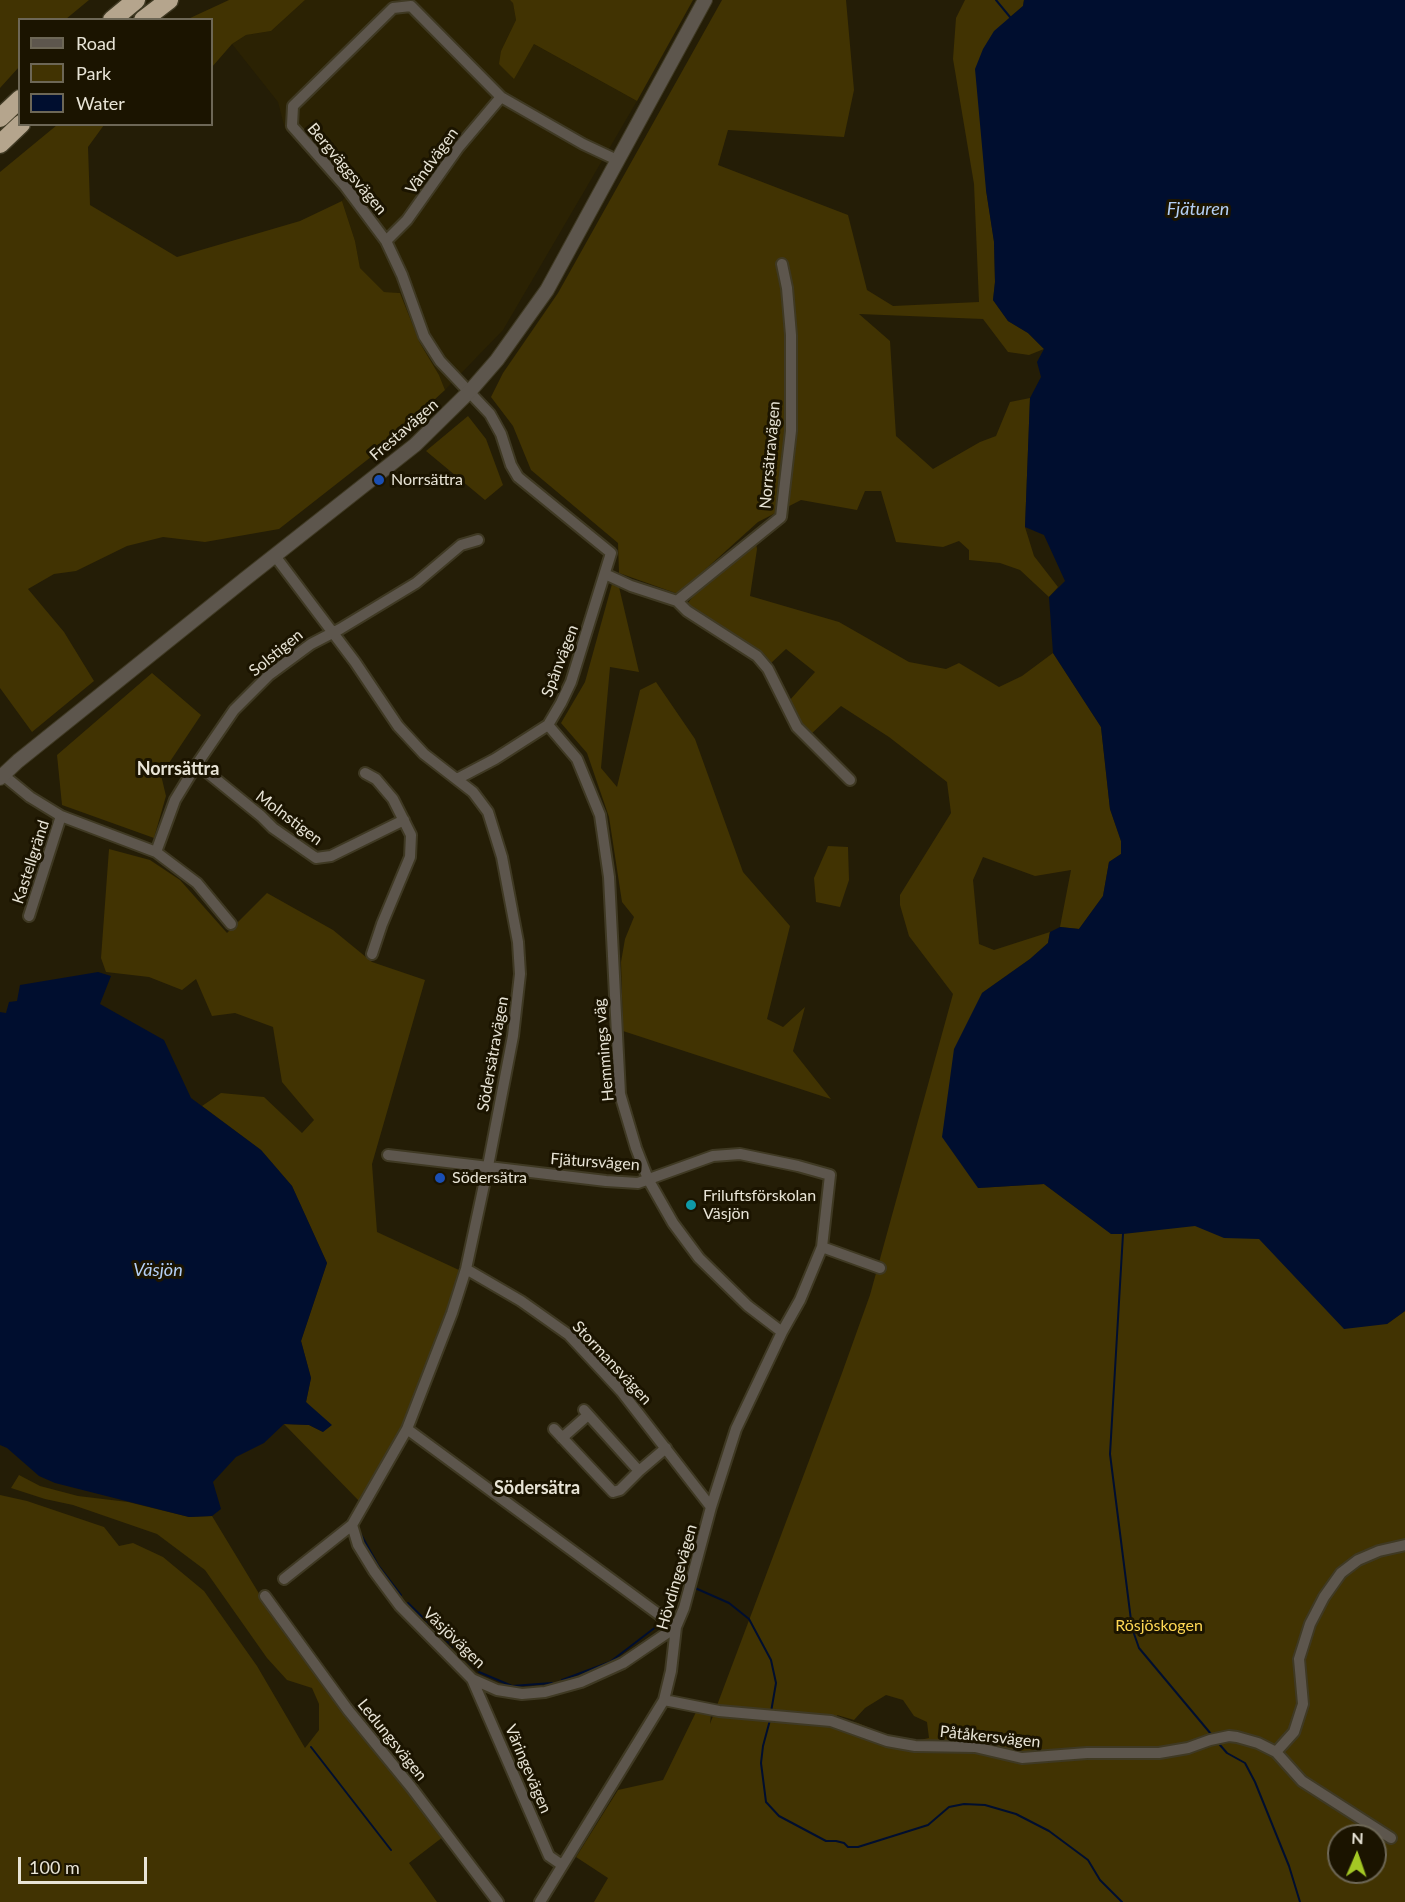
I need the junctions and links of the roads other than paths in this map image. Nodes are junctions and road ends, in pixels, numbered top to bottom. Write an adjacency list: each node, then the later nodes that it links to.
1 (136, 0): 4 (highway)
2 (169, 0): 5 (highway)
3 (705, 0): 11 (street, Frestavägen)
4 (114, 18)
5 (146, 18)
6 (501, 97): 11 (street, Bergväggsvägen); 12 (street, Vändvägen); 12 (street, Bergväggsvägen)
7 (18, 101): 8 (highway)
8 (0, 118)
9 (19, 126): 10 (highway)
10 (0, 144)
11 (617, 160): 14 (street, Frestavägen)
12 (386, 241): 14 (street, Bergväggsvägen)
13 (782, 264): 18 (street, Norrsätravägen)
14 (470, 391): 16 (street, Frestavägen); 17 (street)
15 (478, 540): 19 (street, Solstigen)
16 (275, 556): 19 (street, Södersätravägen); 23 (street, Frestavägen)
17 (605, 574): 18 (street); 20 (street, Spånvägen)
18 (677, 601): 25 (street)
19 (332, 632): 21 (street, Solstigen); 24 (street, Södersätravägen)
20 (548, 725): 24 (street, Spånvägen); 35 (street, Hemmings väg)
21 (197, 764): 27 (street, Molnstigen); 28 (street, Solstigen)
22 (364, 773): 27 (street)
23 (2, 776): 26 (street)
24 (457, 779): 33 (street, Södersätravägen)
25 (850, 780)
26 (61, 816): 28 (street); 29 (street, Kastellgränd)
27 (404, 820): 31 (street)
28 (156, 852): 30 (street)
29 (29, 916)
30 (231, 924)
31 (372, 954)
32 (388, 1155): 33 (street, Fjätursvägen)
33 (488, 1166): 35 (street, Fjätursvägen); 38 (street, Södersätravägen)
34 (830, 1175): 35 (street, Fjätursvägen); 36 (street, Hövdingevägen)
35 (648, 1179): 39 (street, Hemmings väg)
36 (822, 1247): 37 (street); 39 (street, Hövdingevägen)
37 (880, 1268)
38 (466, 1269): 40 (street, Södersätravägen); 43 (street, Stormansvägen)
39 (782, 1332): 45 (street, Hövdingevägen)
40 (407, 1429): 46 (street, Södersätravägen); 50 (street)
41 (554, 1429): 42 (street)
42 (562, 1438): 44 (street); 44 (street)
43 (666, 1448): 44 (street); 45 (street, Stormansvägen)
44 (639, 1471)
45 (711, 1507): 50 (street, Hövdingevägen)
46 (352, 1525): 48 (street, Södersätravägen); 51 (street, Väsjövägen)
47 (1405, 1545): 53 (street)
48 (284, 1579)
49 (265, 1596): 56 (street, Ledungsvägen)
50 (676, 1627): 51 (street, Väsjövägen); 52 (street, Hövdingevägen)
51 (472, 1679): 55 (street, Väringevägen)
52 (664, 1700): 53 (street, Påtåkersvägen); 55 (street, Hövdingevägen)
53 (1276, 1752): 54 (street, Påtåkersvägen)
54 (1391, 1838)
55 (562, 1865): 57 (street, Hövdingevägen)
56 (498, 1902)
57 (540, 1902)

